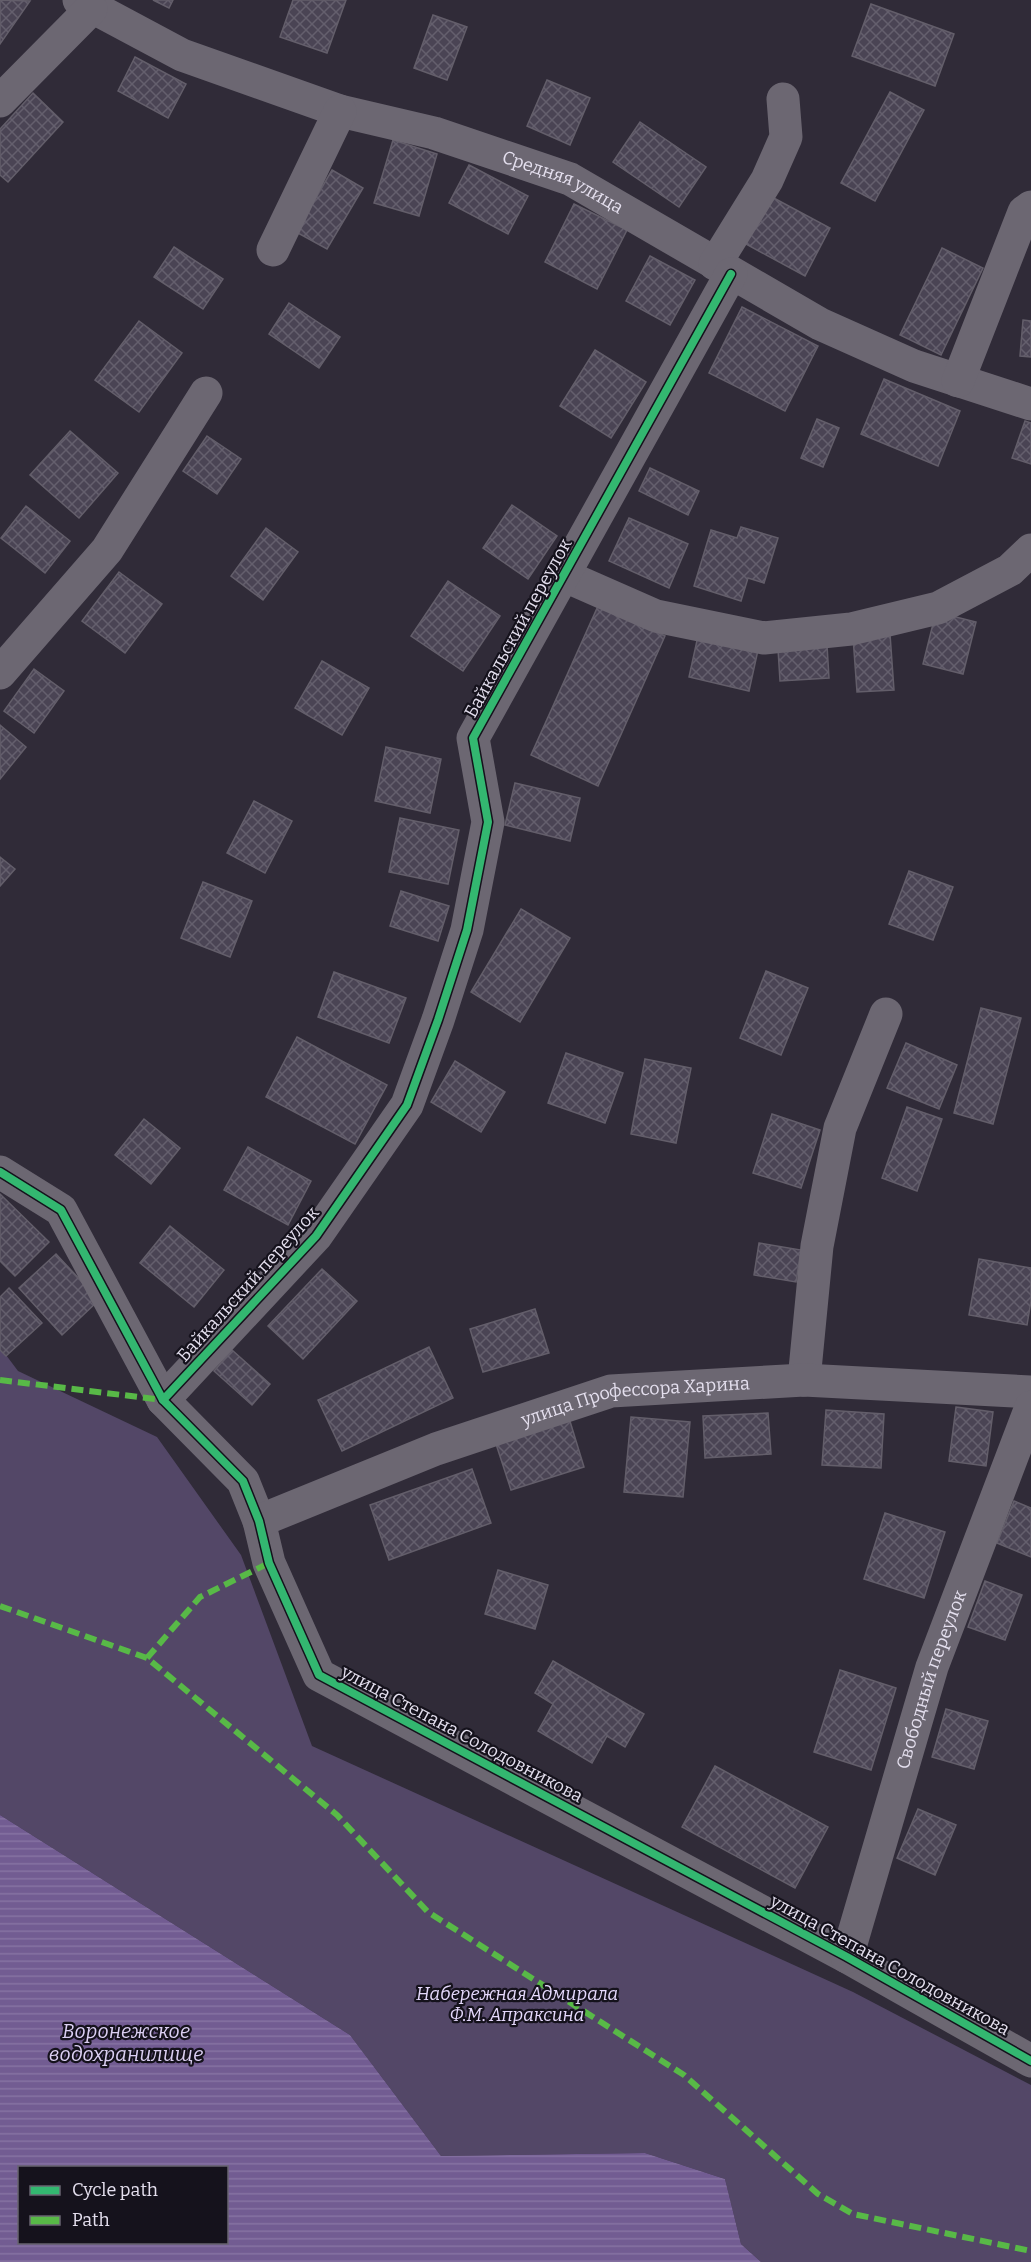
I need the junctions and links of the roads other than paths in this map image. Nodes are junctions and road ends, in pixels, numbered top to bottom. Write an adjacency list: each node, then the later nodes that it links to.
1 (85, 4): 3 (street); 4 (street, Средняя улица)
2 (783, 99): 7 (street, Байкальский переулок)
3 (0, 101)
4 (340, 111): 6 (street); 7 (street, Средняя улица)
5 (1031, 207): 8 (street)
6 (273, 250)
7 (723, 269): 8 (street, Средняя улица); 12 (street, Байкальский переулок)
8 (958, 381): 10 (street, Средняя улица)
9 (206, 393): 13 (street)
10 (1031, 404)
11 (1031, 550): 12 (street)
12 (565, 576): 18 (street, Байкальский переулок)
13 (0, 674)
14 (886, 1014): 16 (street)
15 (0, 1172): 18 (street, улица Степана Солодовникова)
16 (804, 1380): 17 (street, улица Профессора Харина); 20 (street, улица Профессора Харина)
17 (1031, 1392)
18 (163, 1400): 20 (street, улица Степана Солодовникова)
19 (1031, 1407): 21 (street, Свободный переулок)
20 (259, 1521): 21 (street, улица Степана Солодовникова)
21 (847, 1958): 22 (street, улица Степана Солодовникова)
22 (1031, 2061)

